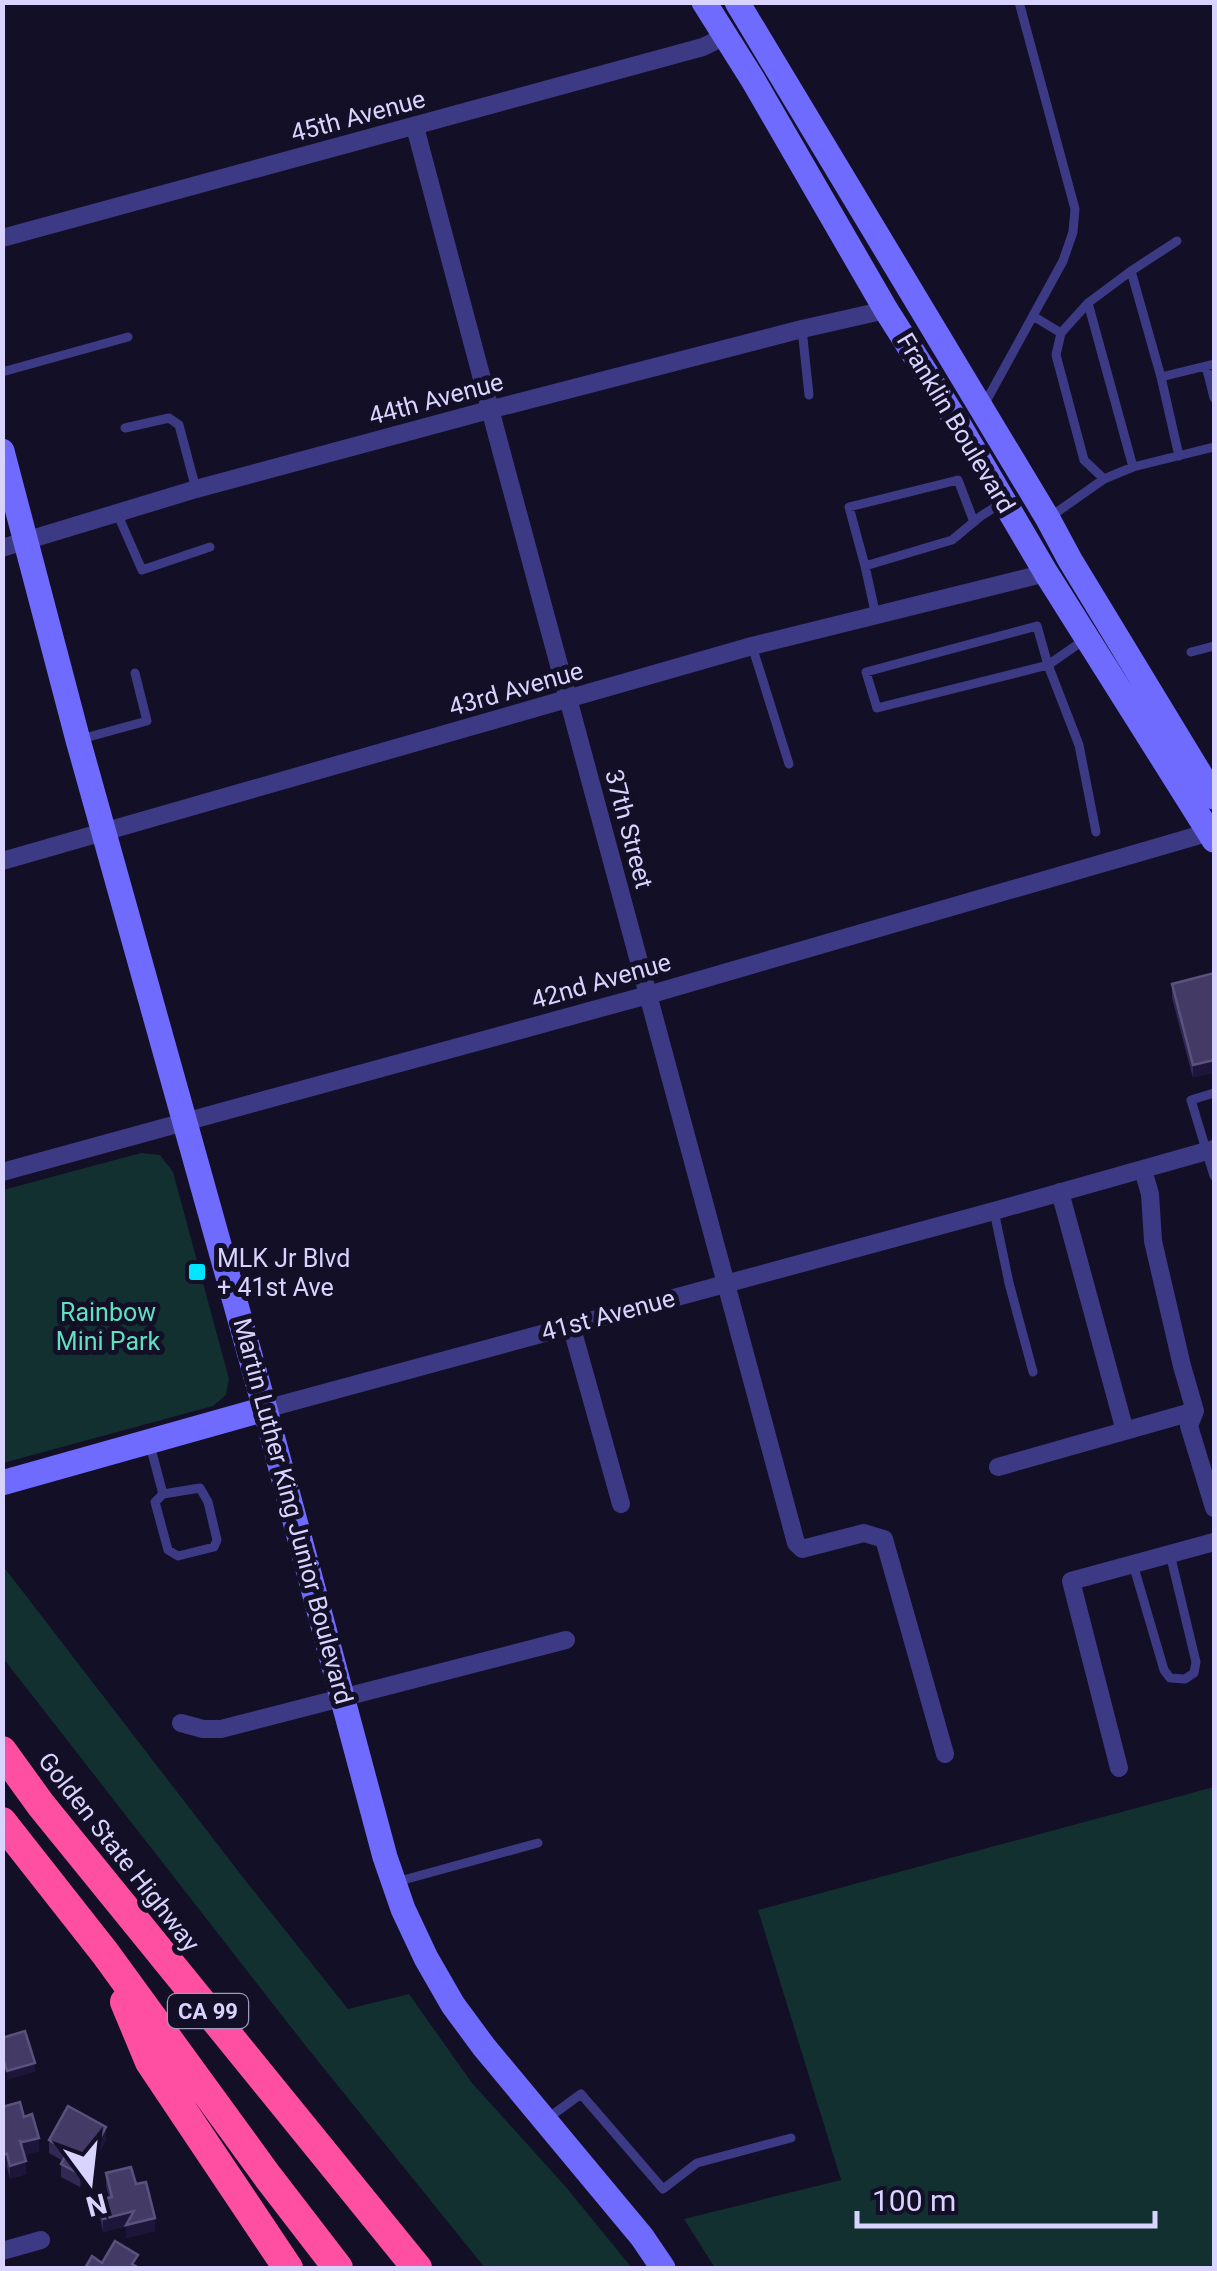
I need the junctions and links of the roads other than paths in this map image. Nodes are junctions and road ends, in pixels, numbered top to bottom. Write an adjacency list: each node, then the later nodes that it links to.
1 (704, 2): 5 (street, Franklin Boulevard)
2 (720, 2): 7 (street)
3 (737, 2): 22 (street, Franklin Boulevard)
4 (1019, 2): 13 (lane)
5 (725, 36): 6 (street, 45th Avenue); 7 (street, Franklin Boulevard)
6 (415, 127): 8 (street, 45th Avenue); 23 (street, 37th Street)
7 (788, 142): 12 (street, Franklin Boulevard)
8 (2, 238)
9 (1177, 241): 10 (lane)
10 (1131, 270): 11 (lane); 19 (lane)
11 (1088, 302): 15 (lane); 28 (lane)
12 (886, 310): 14 (street, 44th Avenue); 31 (street, Franklin Boulevard)
13 (1033, 316): 15 (lane); 22 (lane)
14 (802, 329): 20 (lane); 23 (street, 44th Avenue)
15 (1060, 332): 29 (lane)
16 (128, 337): 18 (lane)
17 (1210, 365): 19 (lane); 21 (lane)
18 (2, 372)
19 (1160, 377): 27 (lane)
20 (809, 395)
21 (1214, 398)
22 (982, 409): 33 (street, Franklin Boulevard)
23 (489, 410): 30 (street, 44th Avenue); 46 (street, 37th Street)
24 (125, 428): 30 (lane)
25 (1214, 447): 27 (lane)
26 (2, 451): 35 (street, Martin Luther King Junior Boulevard)
27 (1179, 456): 28 (lane)
28 (1133, 468): 29 (lane)
29 (1104, 479): 33 (lane)
30 (196, 489): 32 (street, 44th Avenue)
31 (1004, 502): 34 (lane); 38 (street, Franklin Boulevard)
32 (117, 513): 35 (street, 44th Avenue); 36 (lane)
33 (1048, 519): 49 (street, Franklin Boulevard)
34 (974, 522): 37 (lane); 37 (lane)
35 (14, 544): 47 (street, Martin Luther King Junior Boulevard)
36 (210, 547)
37 (865, 566): 39 (lane)
38 (1046, 574): 39 (street, 43rd Avenue); 40 (street, Franklin Boulevard)
39 (876, 616): 41 (street, 43rd Avenue)
40 (1087, 638): 44 (lane); 52 (street, Franklin Boulevard)
41 (752, 646): 46 (street, 43rd Avenue); 48 (lane)
42 (1214, 646): 43 (lane)
43 (1191, 652)
44 (1048, 665): 44 (lane); 50 (lane)
45 (135, 673): 47 (lane)
46 (568, 700): 51 (street, 43rd Avenue); 54 (street, 37th Street)
47 (78, 740): 51 (street, Martin Luther King Junior Boulevard)
48 (789, 764)
49 (1214, 797)
50 (1096, 832)
51 (104, 834): 53 (street, 43rd Avenue); 56 (street, Martin Luther King Junior Boulevard)
52 (1212, 836): 54 (street, 42nd Avenue)
53 (2, 861)
54 (648, 995): 56 (street, 42nd Avenue); 63 (street, 37th Street)
55 (1214, 1093): 57 (lane)
56 (185, 1122): 59 (street, 42nd Avenue); 66 (street, Martin Luther King Junior Boulevard)
57 (1210, 1150): 58 (street, 41st Avenue); 60 (lane)
58 (1144, 1170): 61 (street, 41st Avenue); 67 (street)
59 (2, 1172)
60 (1214, 1176)
61 (1060, 1192): 62 (street, 41st Avenue); 68 (street)
62 (994, 1211): 63 (street, 41st Avenue); 65 (lane)
63 (728, 1282): 64 (street, 41st Avenue); 82 (street, 37th Street)
64 (572, 1325): 66 (street, 41st Avenue); 73 (street)
65 (1033, 1372)
66 (265, 1410): 69 (street, 41st Avenue); 79 (street, Martin Luther King Junior Boulevard)
67 (1195, 1411): 68 (street); 74 (street)
68 (1124, 1431): 70 (street)
69 (150, 1442): 71 (street, 41st Avenue); 72 (lane)
70 (998, 1467)
71 (2, 1483)
72 (163, 1494): 72 (lane)
73 (621, 1504)
74 (1214, 1508)
75 (1214, 1542): 76 (street)
76 (1170, 1554): 77 (street); 77 (lane)
77 (1132, 1564): 83 (street)
78 (566, 1640): 79 (street)
79 (344, 1698): 80 (street); 86 (street, Martin Luther King Junior Boulevard)
80 (180, 1723)
81 (2, 1752): 94 (highway, Golden State Highway / CA 99)
82 (945, 1754)
83 (1120, 1768)
84 (2, 1822): 87 (highway, CA 99)
85 (538, 1843): 86 (lane)
86 (394, 1883): 88 (street, Martin Luther King Junior Boulevard)
87 (105, 1953): 92 (highway); 93 (highway, CA 99)
88 (546, 2120): 89 (lane); 95 (street, Martin Luther King Junior Boulevard)
89 (792, 2138)
90 (41, 2240): 91 (street)
91 (2, 2251)
92 (288, 2268)
93 (338, 2268)
94 (417, 2268)
95 (663, 2268)

